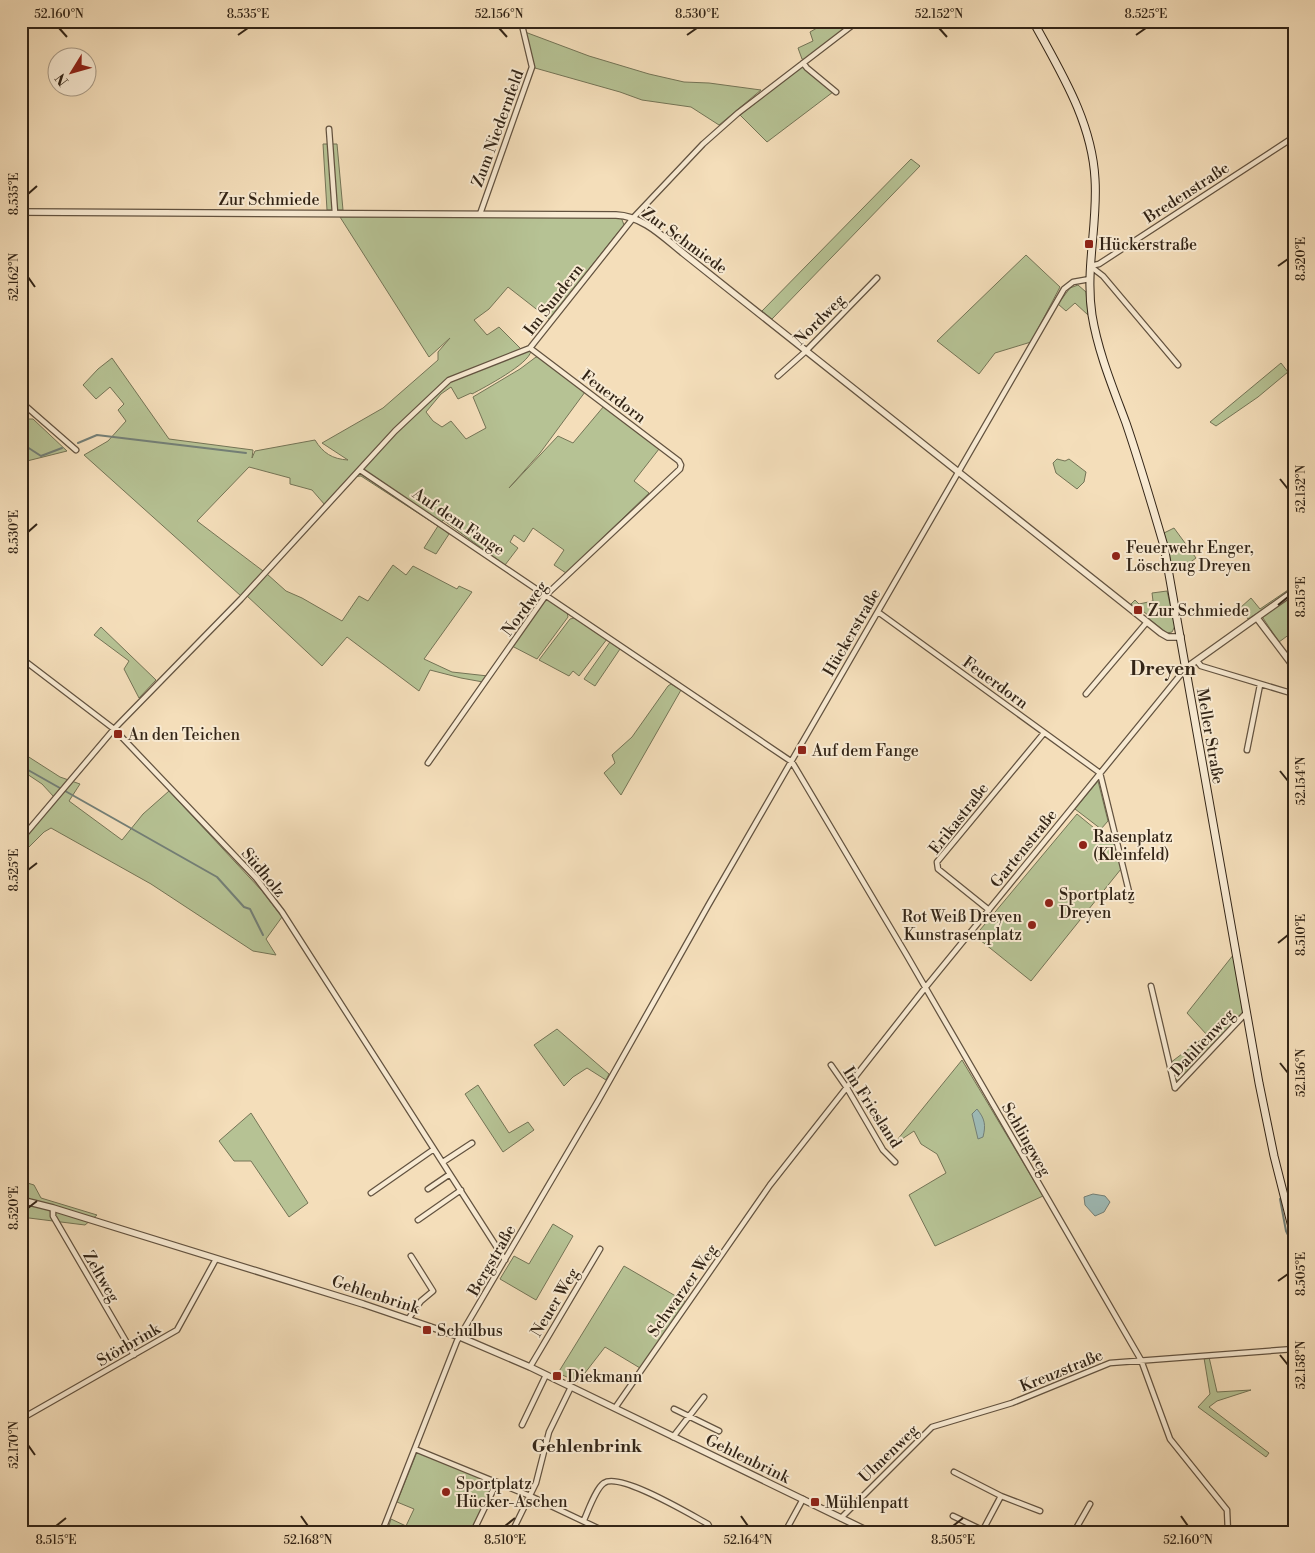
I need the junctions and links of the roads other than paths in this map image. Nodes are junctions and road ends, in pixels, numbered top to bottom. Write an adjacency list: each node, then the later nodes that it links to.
1 (520, 21): 10 (street, Zum Niedernfeld)
2 (858, 21): 4 (street, Im Sundern)
3 (1034, 21): 12 (main road, Meller Straße)
4 (803, 63): 5 (street); 11 (street, Im Sundern)
5 (836, 92)
6 (328, 129): 9 (street)
7 (1294, 137): 12 (street, Bredenstraße)
8 (21, 212): 9 (street, Zur Schmiede)
9 (335, 213): 10 (street, Zur Schmiede)
10 (480, 214): 11 (street, Zur Schmiede)
11 (634, 217): 15 (street, Im Sundern); 16 (street, Zur Schmiede)
12 (1090, 266): 14 (main road, Meller Straße); 17 (street)
13 (877, 278): 16 (street, Nordweg)
14 (1090, 279): 23 (street, Hückerstraße); 29 (main road, Meller Straße)
15 (530, 348): 21 (street, Feuerdorn); 22 (street, Im Sundern)
16 (806, 351): 18 (street, Nordweg); 23 (street, Zur Schmiede)
17 (1178, 365)
18 (778, 376)
19 (21, 402): 20 (street)
20 (76, 450)
21 (681, 465): 25 (street, Nordweg)
22 (360, 470): 25 (street, Auf dem Fange); 37 (street, Im Sundern)
23 (959, 471): 26 (street, Hückerstraße); 28 (street, Zur Schmiede)
24 (1294, 591): 27 (street)
25 (546, 595): 40 (street, Auf dem Fange); 41 (street, Nordweg)
26 (878, 612): 38 (street, Feuerdorn); 40 (street, Hückerstraße)
27 (1257, 618): 31 (street); 32 (street)
28 (1147, 622): 29 (street, Zur Schmiede); 35 (street)
29 (1181, 638): 33 (main road, Meller Straße)
30 (21, 658): 37 (street, Südholz)
31 (1196, 661): 33 (street); 34 (street)
32 (1294, 667)
33 (1186, 668): 42 (street, Gartenstraße); 48 (main road, Meller Straße)
34 (1260, 685): 36 (street); 39 (street)
35 (1086, 694)
36 (1294, 694)
37 (114, 729): 43 (street); 53 (street, Südholz)
38 (1044, 732): 42 (street, Feuerdorn); 45 (street, Erikastraße)
39 (1247, 750)
40 (792, 762): 47 (street, Schlingweg); 49 (street, Hückerstraße)
41 (428, 763)
42 (1100, 773): 44 (street); 45 (street, Gartenstraße)
43 (21, 839)
44 (1131, 900)
45 (989, 910): 47 (street, Gartenstraße)
46 (1151, 986): 48 (street, Dahlienweg)
47 (925, 988): 51 (street, Gartenstraße); 73 (street, Schlingweg)
48 (1247, 1012): 64 (main road, Meller Straße)
49 (647, 1014): 68 (street, Bergstraße)
50 (831, 1065): 51 (street, Im Friesland)
51 (847, 1088): 55 (street, Im Friesland); 57 (street, Gartenstraße)
52 (472, 1144): 54 (street)
53 (434, 1149): 54 (street, Südholz); 60 (street)
54 (443, 1162): 56 (street, Südholz)
55 (895, 1162)
56 (450, 1174): 58 (street); 59 (street, Südholz)
57 (770, 1185): 78 (street, Schwarzer Weg)
58 (428, 1189)
59 (461, 1190): 63 (street); 68 (street, Südholz)
60 (371, 1193)
61 (21, 1200): 62 (street, Gehlenbrink)
62 (53, 1208): 67 (street, Gehlenbrink); 72 (street, Zeltweg)
63 (418, 1220)
64 (1294, 1234)
65 (600, 1249): 74 (street, Neuer Weg)
66 (411, 1256): 69 (street)
67 (216, 1259): 69 (street, Gehlenbrink); 72 (street, Störbrink)
68 (505, 1260): 70 (street, Bergstraße)
69 (408, 1318): 70 (street, Gehlenbrink)
70 (460, 1338): 74 (street, Gehlenbrink); 86 (street, Bergstraße)
71 (1294, 1349): 73 (street, Kreuzstraße)
72 (134, 1355): 81 (street, Störbrink)
73 (1140, 1360): 83 (street, Kreuzstraße); 109 (street, Schlingweg)
74 (530, 1367): 75 (street, Gehlenbrink)
75 (546, 1376): 76 (street, Gehlenbrink); 82 (street)
76 (570, 1387): 78 (street, Gehlenbrink); 89 (street)
77 (704, 1397): 80 (street)
78 (615, 1408): 85 (street, Gehlenbrink)
79 (674, 1410): 80 (street)
80 (689, 1417): 84 (street); 85 (street)
81 (21, 1419)
82 (522, 1425)
83 (932, 1427): 95 (street, Ulmenweg)
84 (719, 1431)
85 (673, 1437): 91 (street, Gehlenbrink)
86 (415, 1448): 88 (street); 99 (street, Bergstraße)
87 (954, 1472): 90 (street)
88 (497, 1482): 89 (street); 100 (street)
89 (530, 1496): 96 (street); 101 (street)
90 (1001, 1496): 93 (street); 98 (street)
91 (803, 1499): 95 (street, Gehlenbrink); 105 (street)
92 (1090, 1504): 108 (street)
93 (1040, 1511)
94 (953, 1516): 98 (street)
95 (841, 1518): 106 (street, Gehlenbrink)
96 (584, 1520): 97 (street); 104 (street)
97 (594, 1526): 102 (street); 103 (street)
98 (980, 1529): 107 (street)
99 (383, 1532)
100 (473, 1532)
101 (512, 1532)
102 (591, 1532)
103 (606, 1532)
104 (712, 1532)
105 (785, 1532)
106 (870, 1532)
107 (993, 1532)
108 (1074, 1532)
109 (1228, 1532)

